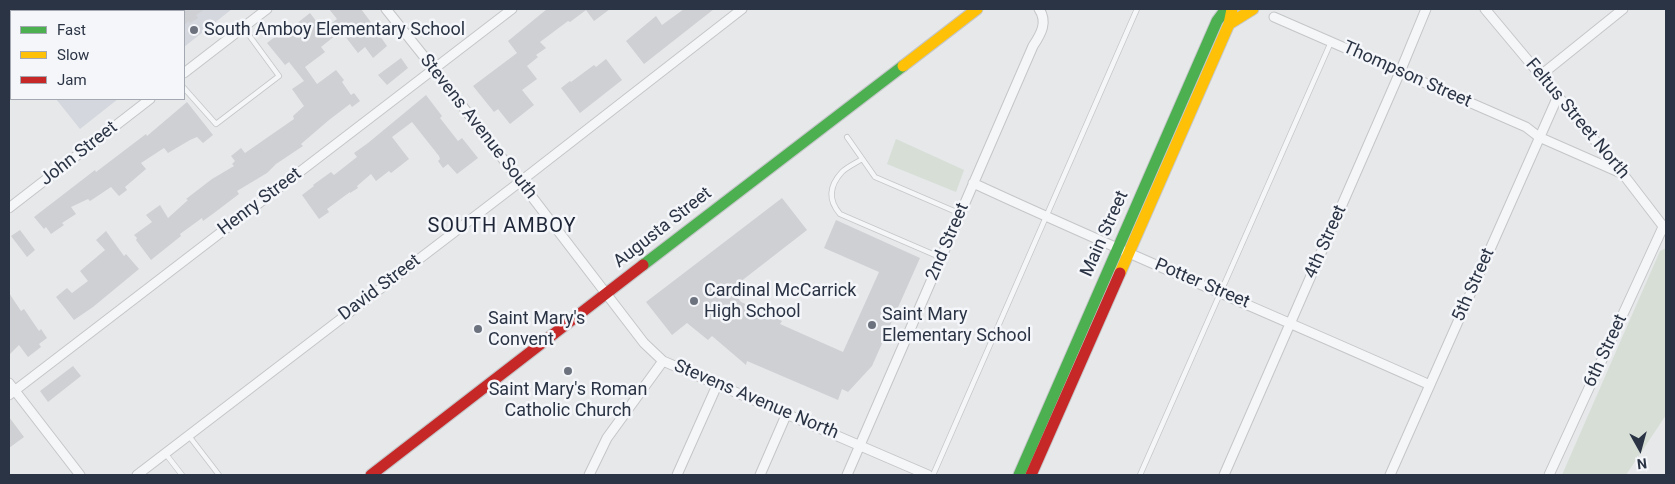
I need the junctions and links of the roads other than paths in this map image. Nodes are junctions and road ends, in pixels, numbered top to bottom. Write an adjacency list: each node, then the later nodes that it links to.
1 (267, 9): 16 (street)
2 (386, 9): 18 (street, Stevens Avenue South)
3 (512, 9): 18 (street, Henry Street)
4 (742, 9): 29 (street, David Street)
5 (977, 9): 38 (main road, Augusta Street)
6 (1039, 9): 30 (street, 2nd Street)
7 (1137, 9): 33 (lane)
8 (1226, 9): 35 (main road, Main Street)
9 (1232, 9): 15 (main road, Main Street)
10 (1253, 9): 15 (main road)
11 (1426, 9): 20 (street, 4th Street)
12 (1485, 9): 21 (street, Feltus Street North)
13 (1622, 9): 21 (street)
14 (1274, 17): 17 (street, Thompson Street)
15 (1229, 24): 35 (main road, Main Street)
16 (242, 27): 19 (street); 22 (lane)
17 (1331, 42): 20 (street, Thompson Street); 37 (lane)
18 (434, 69): 29 (street, Stevens Avenue South); 43 (street, Henry Street)
19 (185, 72)
20 (1400, 72): 25 (street, Thompson Street); 39 (street, 4th Street)
21 (1541, 75): 23 (street, Feltus Street North)
22 (185, 89)
23 (1558, 96): 25 (street, 5th Street); 28 (street, Feltus Street North)
24 (149, 100): 31 (street, John Street)
25 (1539, 136): 28 (street, Thompson Street); 42 (street, 5th Street)
26 (847, 137): 27 (lane)
27 (862, 159): 32 (lane); 36 (lane)
28 (1623, 174): 34 (street, Feltus Street North)
29 (521, 181): 38 (street, Stevens Avenue South); 45 (street, David Street)
30 (973, 183): 32 (street, 2nd Street); 33 (street, Potter Street)
31 (9, 208)
32 (961, 214): 36 (street, 2nd Street)
33 (1047, 217): 35 (street, Potter Street); 58 (lane)
34 (1665, 229): 64 (street, 6th Street)
35 (1123, 251): 37 (street, Potter Street); 59 (main road, Main Street); 60 (main road, Main Street)
36 (942, 258): 46 (street, 2nd Street)
37 (1220, 292): 39 (street, Potter Street); 61 (lane)
38 (607, 294): 40 (street, Stevens Avenue North); 52 (main road, Augusta Street)
39 (1290, 322): 42 (street, Potter Street); 62 (street, 4th Street)
40 (663, 360): 41 (street, Stevens Avenue North); 53 (street)
41 (718, 383): 44 (street, Stevens Avenue North); 54 (street)
42 (1430, 385): 63 (street, 5th Street)
43 (11, 389): 48 (street)
44 (787, 413): 46 (street, Stevens Avenue North); 55 (street)
45 (188, 435): 47 (street, David Street); 51 (lane)
46 (860, 446): 56 (street, 2nd Street); 57 (street, Stevens Avenue North)
47 (165, 453): 49 (street, David Street); 50 (lane)
48 (80, 475)
49 (136, 475)
50 (182, 475)
51 (219, 475)
52 (371, 475)
53 (589, 475)
54 (678, 475)
55 (760, 475)
56 (847, 475)
57 (928, 475)
58 (933, 475)
59 (1019, 475)
60 (1031, 475)
61 (1140, 475)
62 (1224, 475)
63 (1390, 475)
64 (1549, 475)

